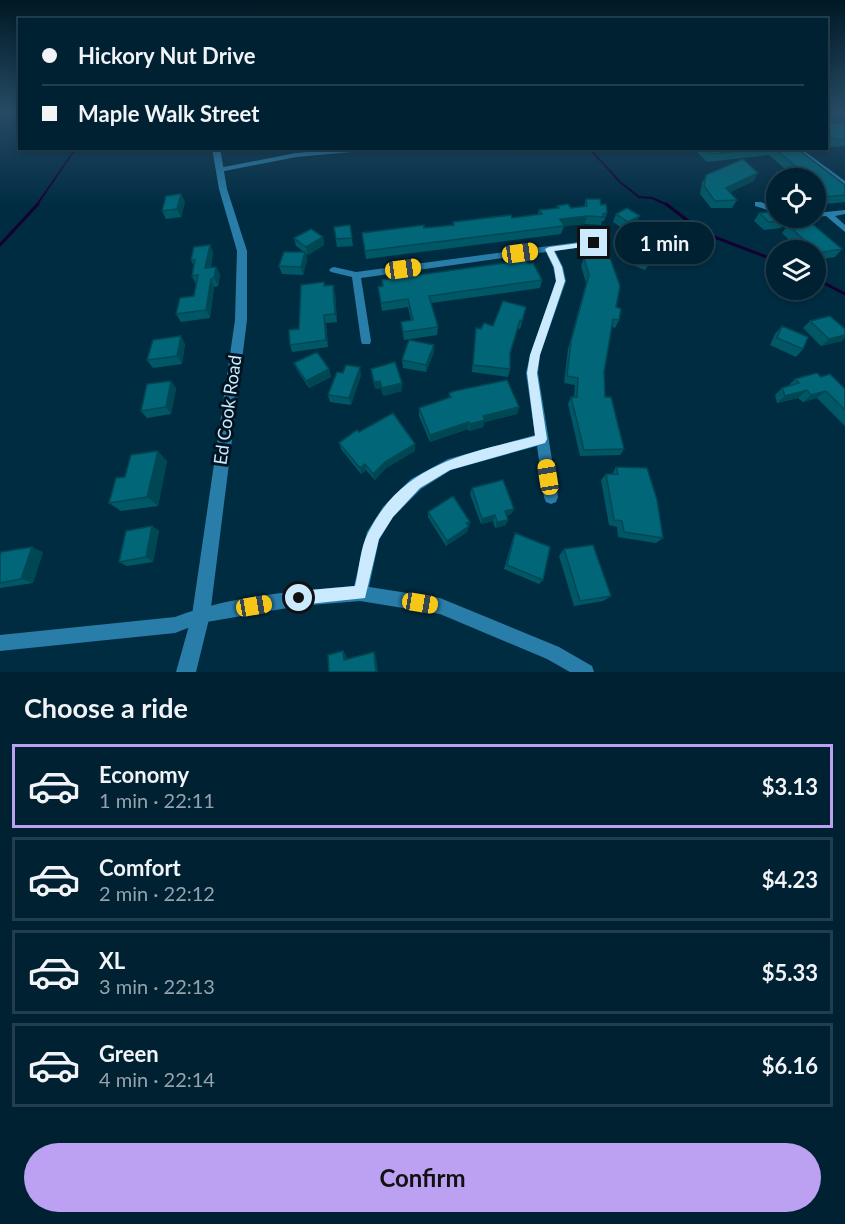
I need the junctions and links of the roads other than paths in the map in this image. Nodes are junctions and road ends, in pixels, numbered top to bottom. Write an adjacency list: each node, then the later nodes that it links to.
1 (216, 150): 4 (street, Ed Cook Road)
2 (352, 150): 4 (lane)
3 (798, 150): 5 (street)
4 (219, 170): 19 (street, Ed Cook Road)
5 (845, 185)
6 (758, 204): 7 (street)
7 (766, 207)
8 (845, 212): 9 (street)
9 (828, 214): 10 (street)
10 (845, 230)
11 (594, 243): 12 (street)
12 (549, 249): 14 (street); 16 (street)
13 (334, 270): 14 (street)
14 (356, 275): 15 (street)
15 (366, 341)
16 (541, 439): 17 (street); 18 (street)
17 (551, 497)
18 (360, 593): 19 (street); 22 (street)
19 (201, 615): 20 (street); 21 (street, Ed Cook Road)
20 (0, 643)
21 (186, 672)
22 (586, 672)

